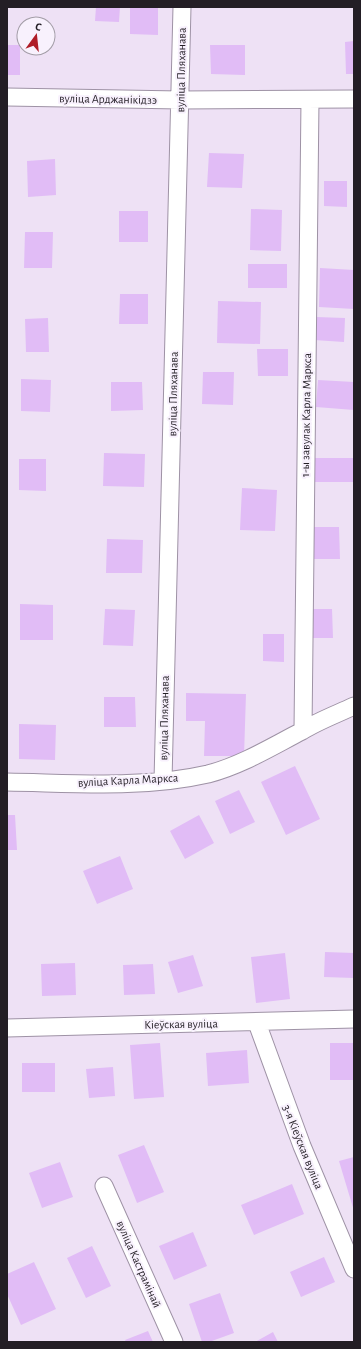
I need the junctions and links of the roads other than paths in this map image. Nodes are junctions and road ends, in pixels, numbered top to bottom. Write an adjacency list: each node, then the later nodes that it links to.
1 (182, 7): 3 (street, вуліца Пляханава)
2 (7, 97): 3 (street, вуліца Арджанікідзэ)
3 (180, 100): 4 (street, вуліца Арджанікідзэ); 8 (street, вуліца Пляханава)
4 (310, 100): 5 (street, вуліца Арджанікідзэ); 7 (street, 1-ы завулак Карла Маркса)
5 (354, 100)
6 (354, 706): 7 (street, вуліца Карла Маркса)
7 (302, 730): 8 (street, вуліца Карла Маркса)
8 (163, 781): 9 (street, вуліца Карла Маркса)
9 (7, 782)
10 (354, 1019): 11 (street, Кіеўская вуліца)
11 (257, 1023): 12 (street, Кіеўская вуліца); 14 (street, 3-я Кіеўская вуліца)
12 (7, 1028)
13 (104, 1186): 15 (street, вуліца Кастрамінай)
14 (354, 1269)
15 (174, 1342)

